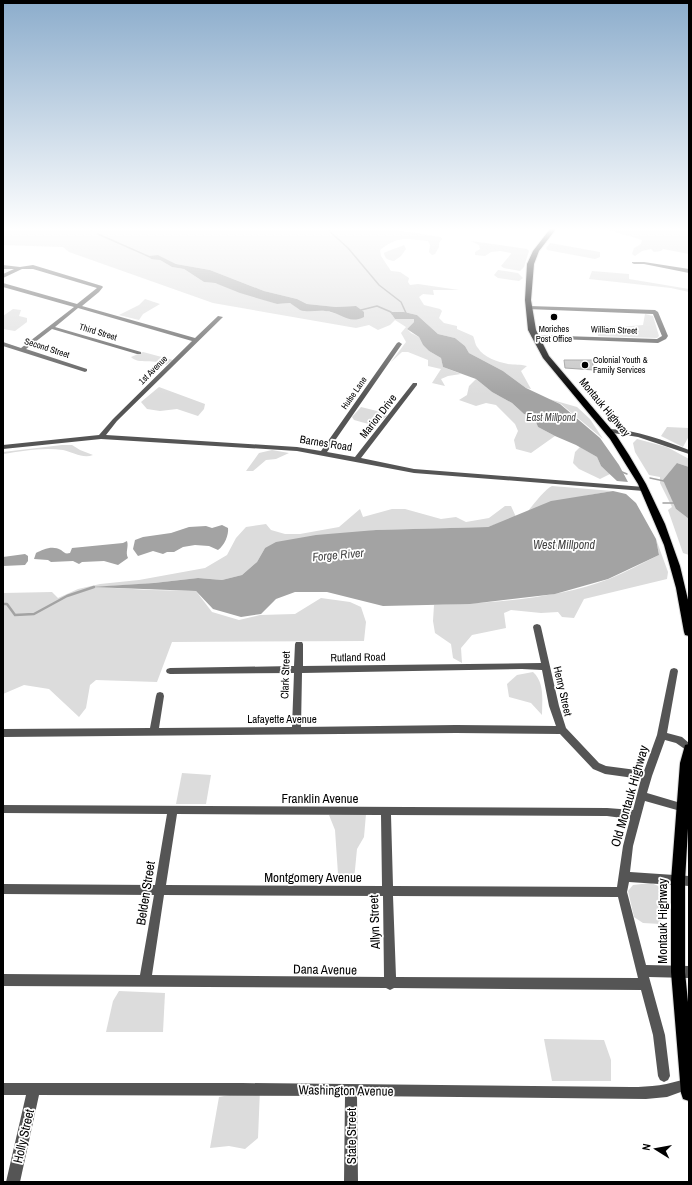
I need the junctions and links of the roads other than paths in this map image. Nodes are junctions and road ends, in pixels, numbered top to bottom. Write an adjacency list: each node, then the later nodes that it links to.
1 (93, 284): 4 (street)
2 (529, 284): 5 (main road, Montauk Highway)
3 (3, 285): 4 (street)
4 (78, 306): 7 (street); 9 (street)
5 (529, 308): 8 (main road, Montauk Highway); 8 (street, William Street)
6 (220, 317): 9 (street, 1st Avenue)
7 (51, 327): 12 (street); 13 (street, Third Street)
8 (534, 336): 16 (main road, Montauk Highway)
9 (196, 340): 17 (street, 1st Avenue)
10 (3, 344): 12 (street, Second Street)
11 (399, 344): 20 (street, Hulse Lane)
12 (22, 350): 14 (street, Second Street)
13 (139, 353)
14 (85, 370)
15 (415, 384): 21 (street, Marion Drive)
16 (609, 431): 19 (street); 22 (main road, Montauk Highway)
17 (101, 437): 18 (street, Barnes Road); 20 (street, Barnes Road)
18 (3, 447)
19 (689, 452)
20 (323, 453): 21 (street, Barnes Road)
21 (356, 460): 22 (street, Barnes Road)
22 (644, 489): 24 (main road, Montauk Highway)
23 (537, 627): 26 (street, Henry Street)
24 (689, 632)
25 (298, 644): 27 (street, Clark Street)
26 (545, 668): 27 (street, Rutland Road); 32 (street, Henry Street)
27 (297, 670): 28 (street, Rutland Road); 31 (street, Clark Street)
28 (170, 671)
29 (674, 671): 35 (street, Old Montauk Highway)
30 (160, 696): 33 (street)
31 (296, 730): 32 (street, Lafayette Avenue); 33 (street, Lafayette Avenue)
32 (562, 730): 37 (street, Henry Street)
33 (154, 731): 34 (street, Lafayette Avenue)
34 (3, 734)
35 (662, 735): 36 (street); 37 (street, Old Montauk Highway)
36 (689, 749): 39 (main road, Montauk Highway)
37 (647, 776): 38 (street, Old Montauk Highway)
38 (642, 796): 39 (street); 43 (street, Old Montauk Highway)
39 (686, 804): 45 (main road, Montauk Highway)
40 (3, 809): 41 (street, Franklin Avenue)
41 (173, 810): 42 (street, Franklin Avenue); 47 (street, Belden Street)
42 (386, 811): 43 (street, Franklin Avenue); 48 (street, Allyn Street)
43 (636, 815): 44 (street, Old Montauk Highway)
44 (624, 878): 45 (street); 49 (street, Old Montauk Highway)
45 (683, 881): 51 (main road, Montauk Highway)
46 (3, 889): 47 (street, Montgomery Avenue)
47 (160, 889): 48 (street, Montgomery Avenue); 53 (street, Belden Street)
48 (387, 890): 49 (street, Montgomery Avenue); 54 (street, Allyn Street)
49 (622, 892): 50 (street, Old Montauk Highway)
50 (643, 971): 51 (street); 55 (street, Old Montauk Highway)
51 (684, 972): 57 (main road, Montauk Highway)
52 (3, 980): 53 (street, Dana Avenue)
53 (145, 981): 54 (street, Dana Avenue)
54 (390, 984): 55 (street, Dana Avenue)
55 (646, 984): 56 (street, Old Montauk Highway)
56 (664, 1076)
57 (688, 1087): 60 (street, Washington Avenue)
58 (3, 1088): 59 (street, Washington Avenue)
59 (34, 1089): 60 (street, Washington Avenue); 61 (street, Holly Street)
60 (351, 1091): 62 (street, State Street)
61 (13, 1182)
62 (351, 1182)

